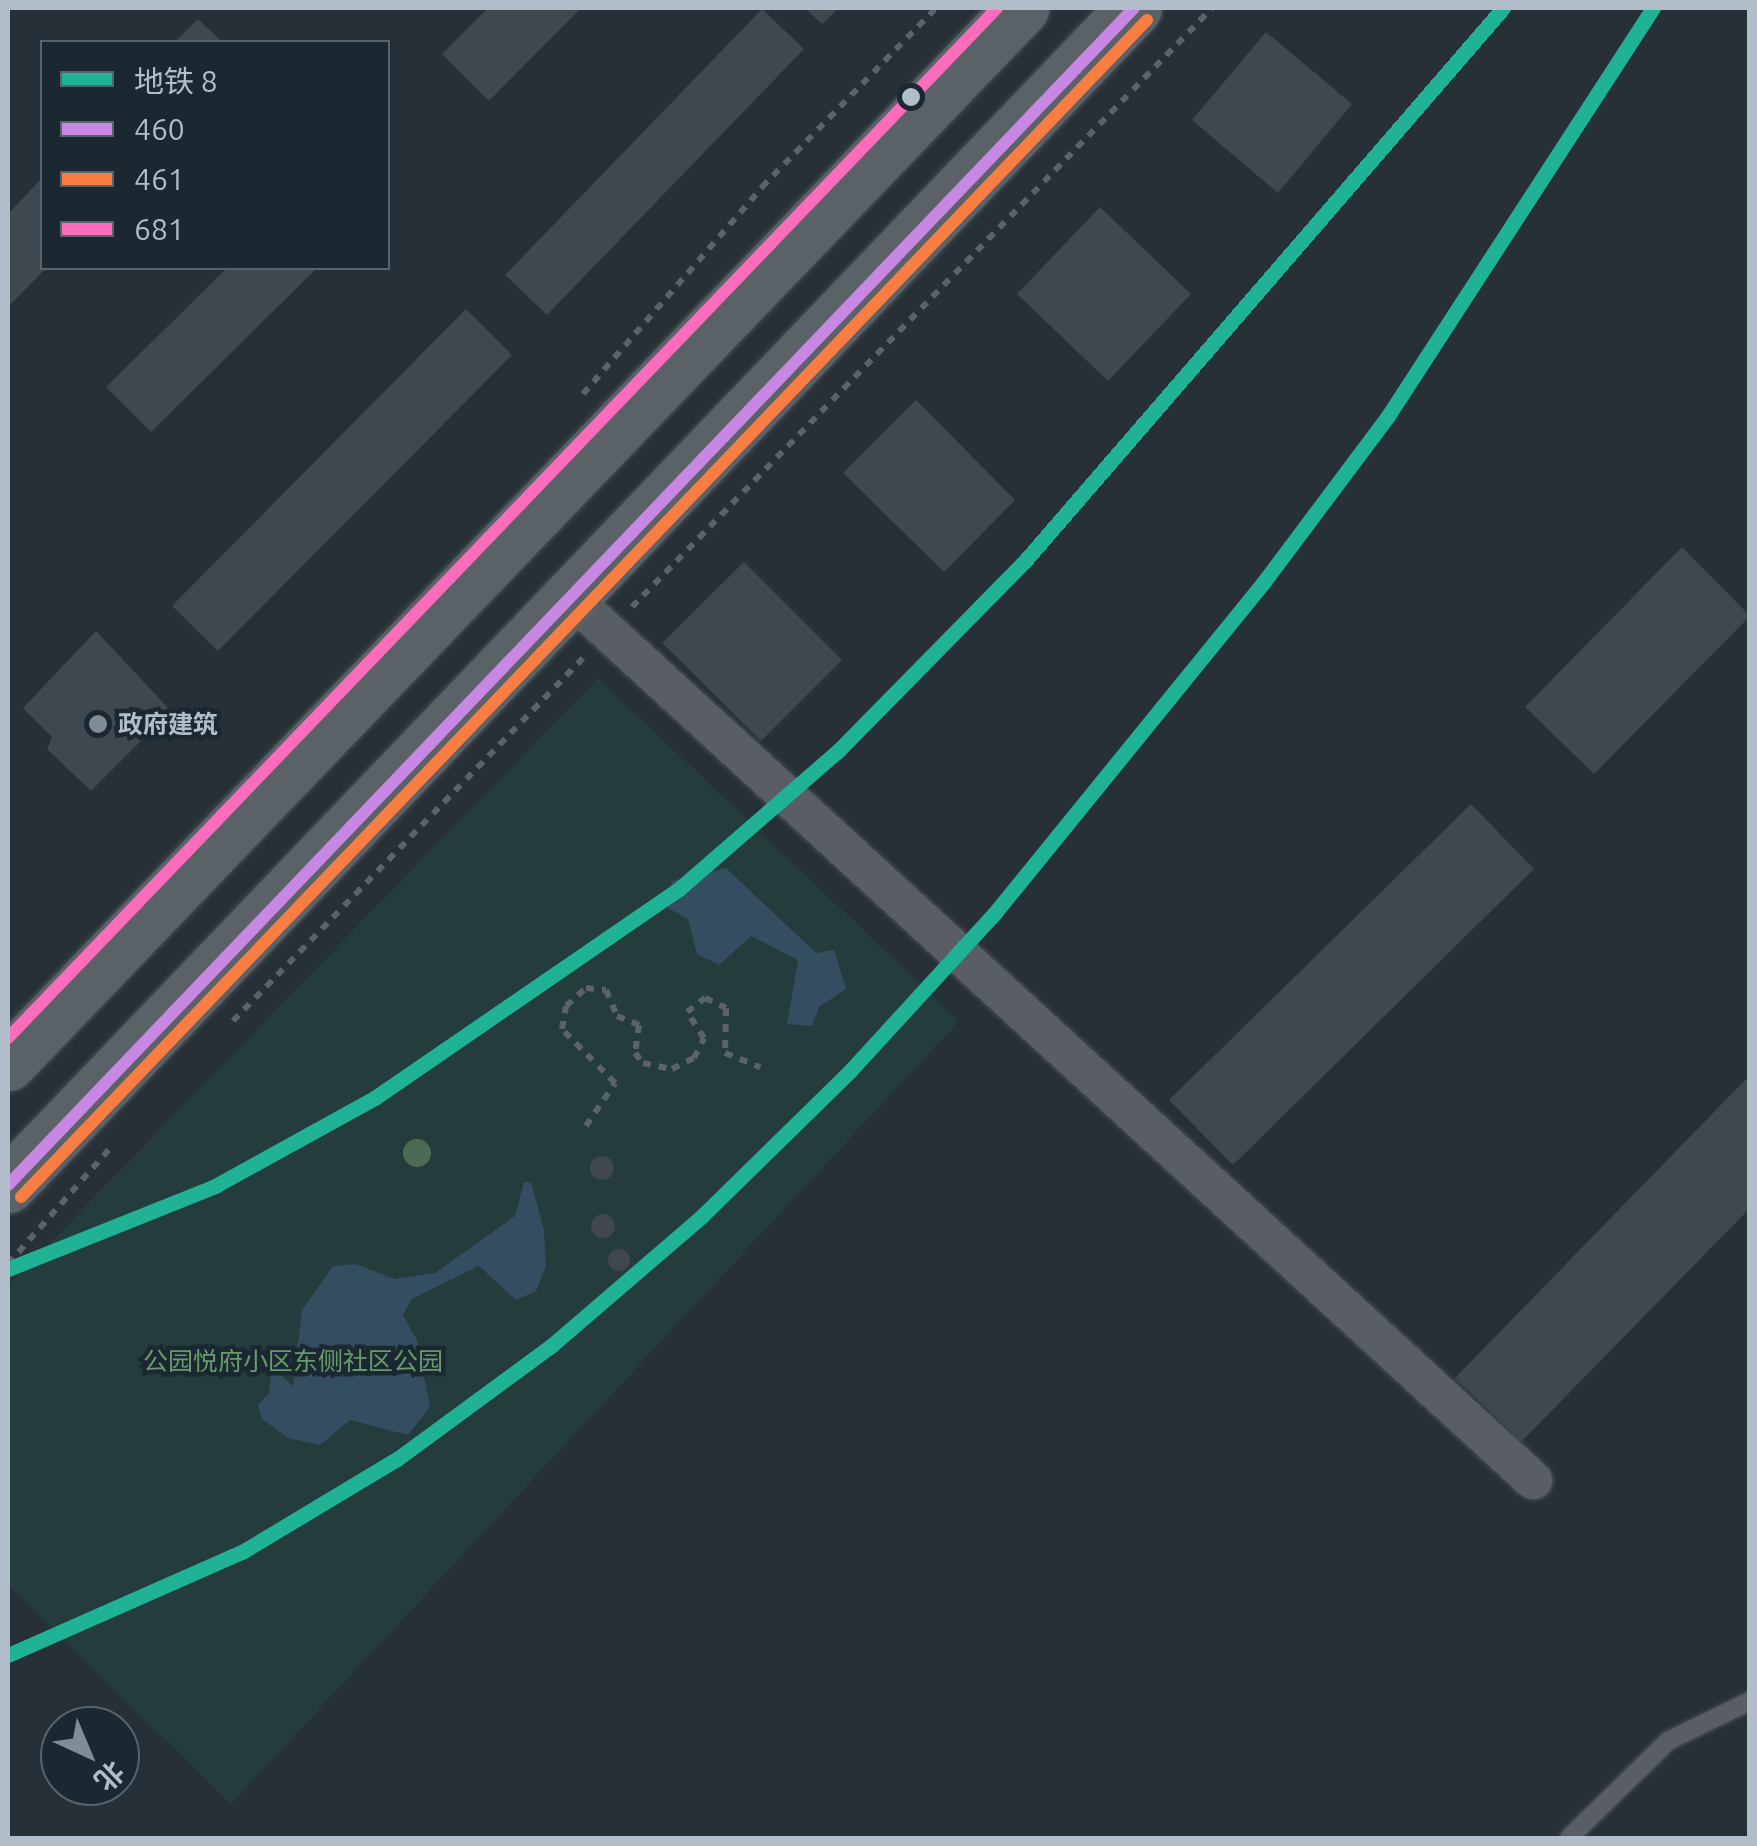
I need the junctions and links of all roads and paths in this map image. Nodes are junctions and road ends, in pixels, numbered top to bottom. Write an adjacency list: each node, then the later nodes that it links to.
1 (936, 8): 4 (path)
2 (1020, 8): 6 (main road)
3 (1134, 8): 5 (main road)
4 (577, 401)
5 (570, 598): 9 (main road); 10 (street)
6 (8, 1063)
7 (760, 1067): 8 (path)
8 (586, 1126)
9 (8, 1184)
10 (1533, 1480)
11 (1750, 1701): 12 (lane)
12 (1569, 1838)

